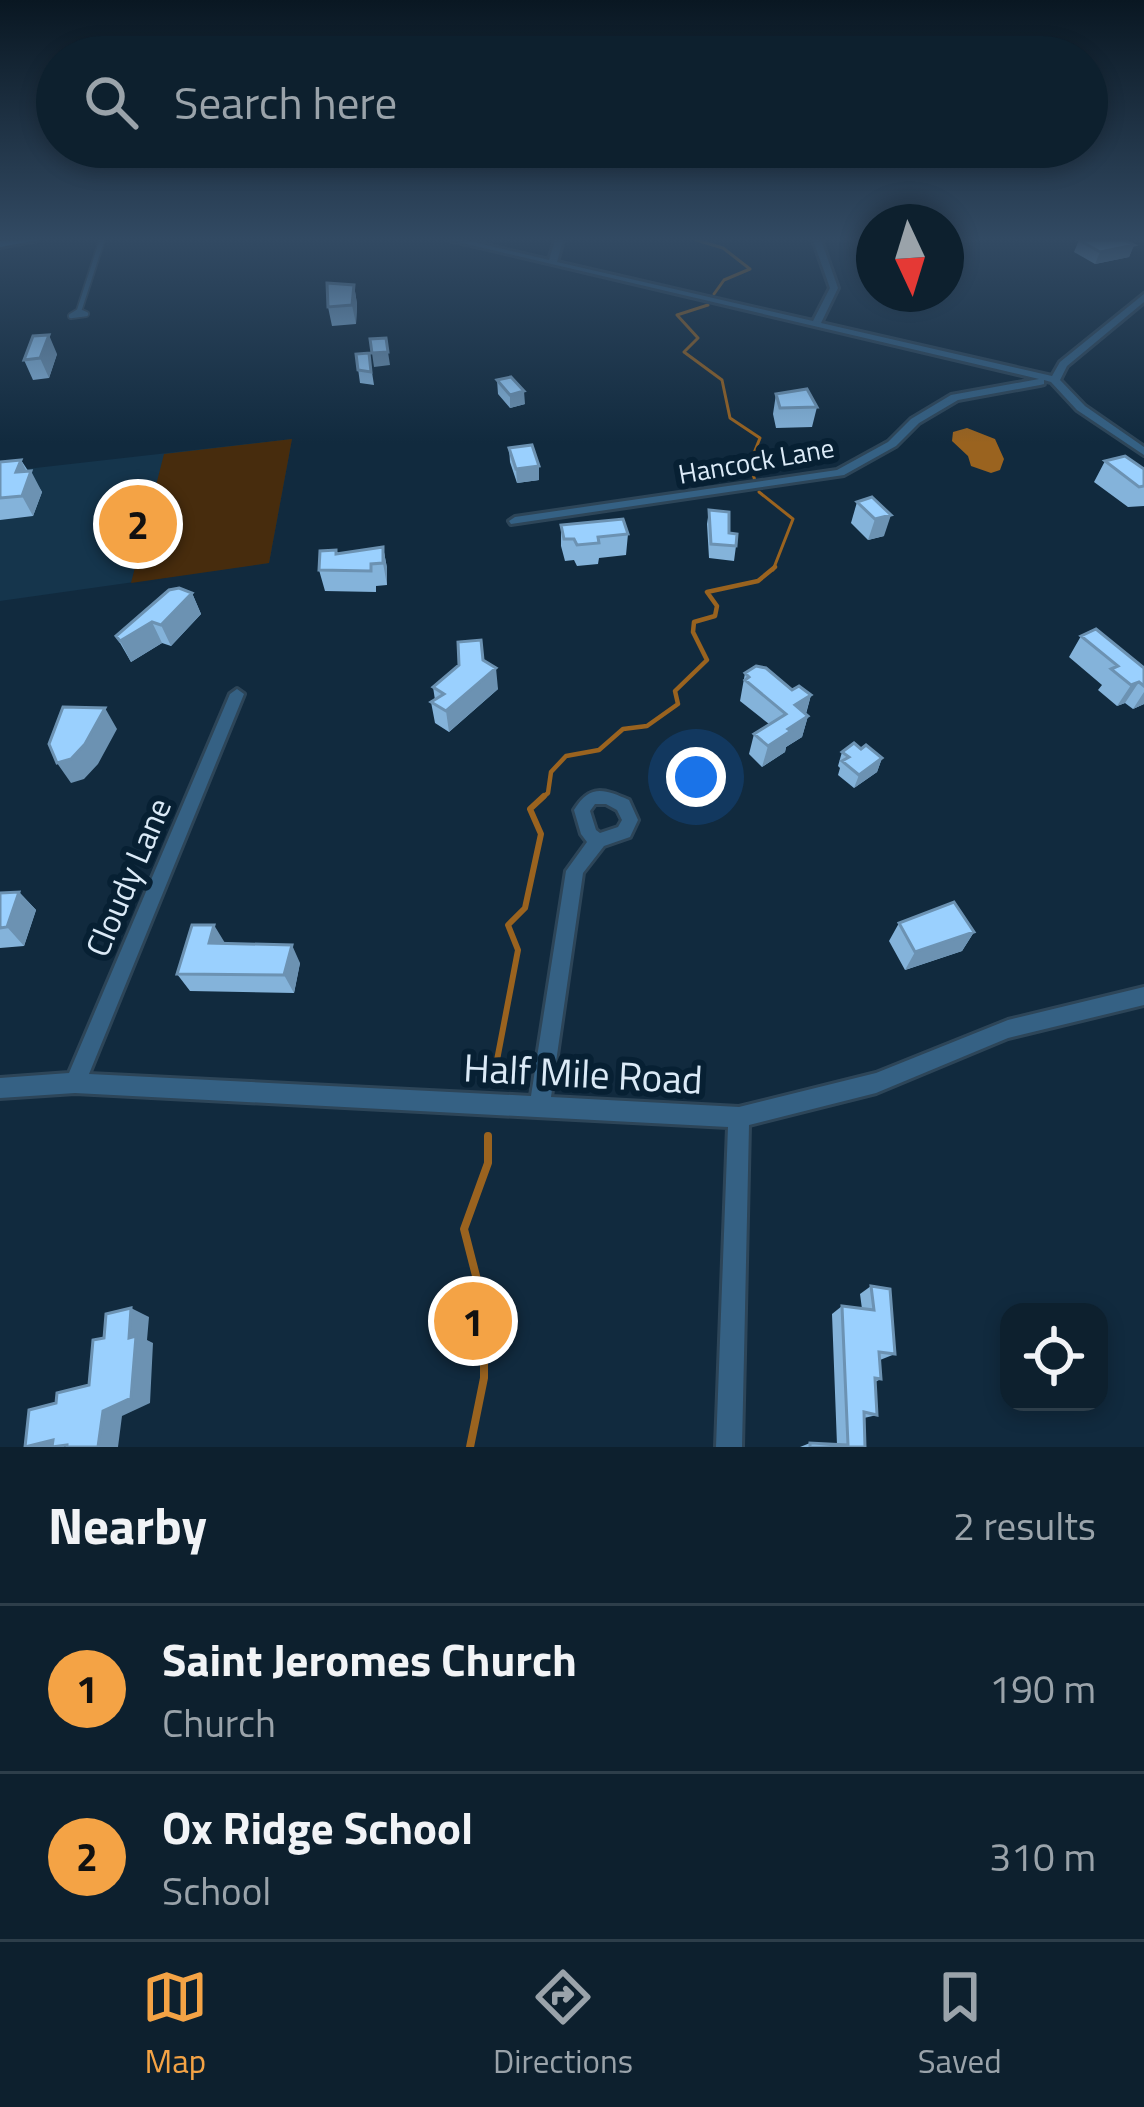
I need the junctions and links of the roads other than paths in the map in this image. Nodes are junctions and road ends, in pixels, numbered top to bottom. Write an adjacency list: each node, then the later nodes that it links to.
1 (750, 308): 4 (street)
2 (824, 308): 4 (street)
3 (1131, 308): 5 (street)
4 (816, 323): 5 (street)
5 (1055, 380): 6 (street); 7 (street, Hancock Lane)
6 (1144, 452)
7 (515, 521)
8 (237, 694): 11 (street, Cloudy Lane)
9 (598, 842): 13 (street)
10 (1144, 996): 14 (street, Half Mile Road)
11 (75, 1083): 12 (street, Half Mile Road); 13 (street, Half Mile Road)
12 (0, 1088)
13 (539, 1108): 14 (street, Half Mile Road)
14 (739, 1117): 15 (street)
15 (729, 1447)

